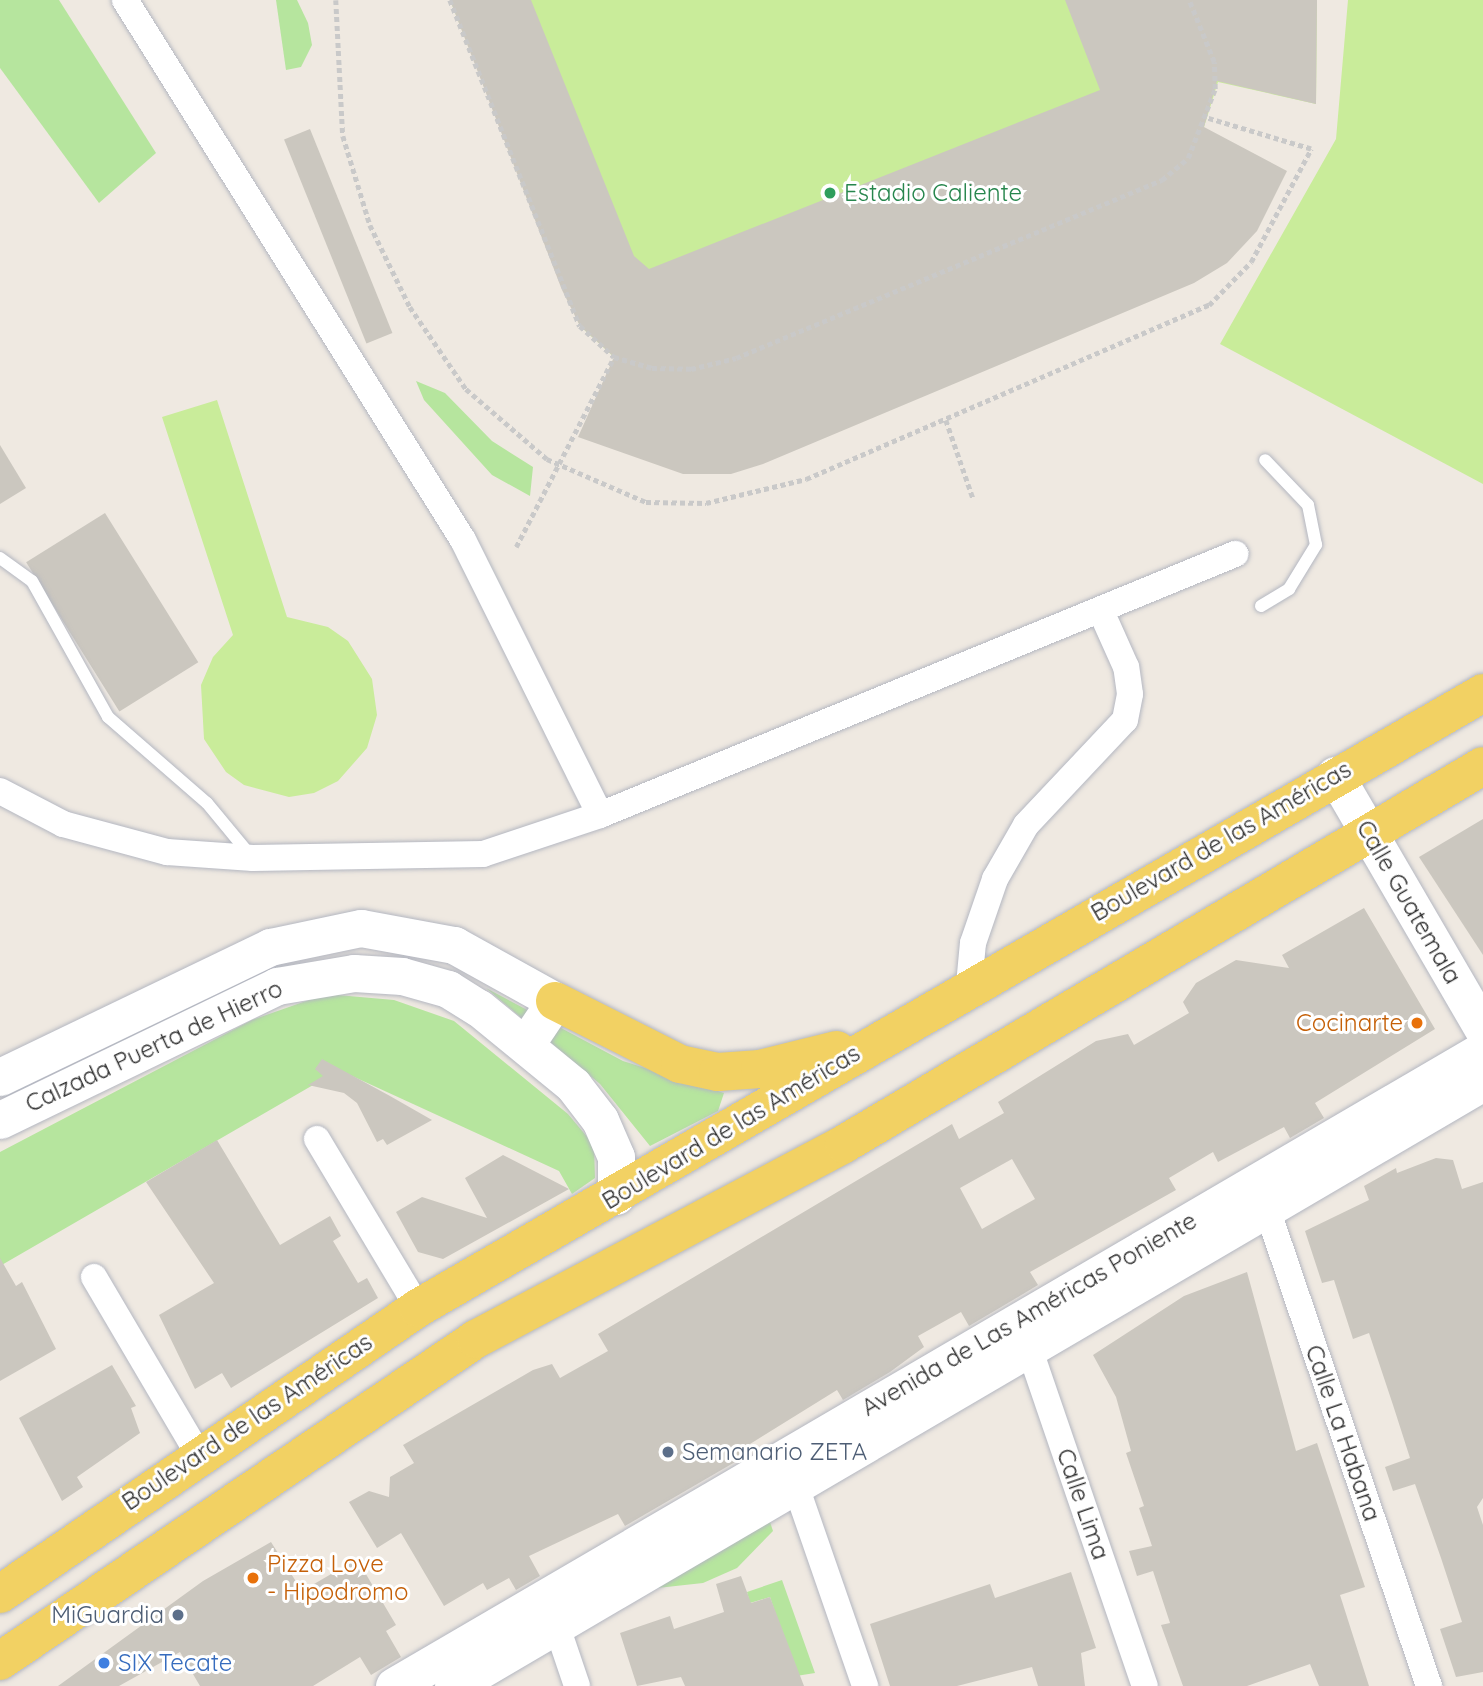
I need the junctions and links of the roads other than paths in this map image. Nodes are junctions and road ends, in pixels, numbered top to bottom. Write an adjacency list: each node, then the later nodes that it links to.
1 (125, 0): 11 (street)
2 (1265, 460): 5 (lane)
3 (1235, 554): 6 (street)
4 (0, 558): 13 (lane)
5 (1261, 606)
6 (1101, 611): 11 (street); 14 (street)
7 (1483, 693): 9 (main road, Boulevard de las Américas)
8 (1483, 766): 12 (main road)
9 (1335, 775): 12 (street, Calle Guatemala); 14 (main road, Boulevard de las Américas)
10 (0, 791): 13 (street)
11 (600, 815): 13 (street)
12 (1369, 834): 16 (street, Calle Guatemala); 33 (main road)
13 (253, 858)
14 (969, 985): 17 (main road, Boulevard de las Américas)
15 (555, 1001): 17 (main road); 18 (street); 20 (street, Calzada Puerta de Hierro)
16 (1483, 1029)
17 (876, 1040): 25 (main road, Boulevard de las Américas)
18 (526, 1044): 22 (street, Calzada Puerta de Hierro); 25 (street, Calzada Puerta de Hierro)
19 (1483, 1050): 24 (street, Avenida de Las Américas Poniente)
20 (0, 1077)
21 (1483, 1082): 24 (street, Avenida de Las Américas Poniente)
22 (0, 1120)
23 (317, 1139): 27 (street)
24 (1262, 1194): 28 (street, Avenida de Las Américas Poniente); 39 (street, Calle La Habana)
25 (616, 1196): 27 (main road, Boulevard de las Américas)
26 (94, 1277): 29 (street)
27 (418, 1308): 29 (main road, Boulevard de las Américas)
28 (1025, 1335): 30 (street, Avenida de Las Américas Poniente); 38 (street, Calle Lima)
29 (199, 1455): 31 (main road, Boulevard de las Américas)
30 (790, 1468): 32 (street, Avenida de Las Américas Poniente); 37 (street)
31 (0, 1594)
32 (551, 1610): 34 (street, Avenida de Las Américas Poniente); 35 (street, Avenida de Las Américas Poniente); 36 (street)
33 (0, 1661)
34 (394, 1686)
35 (453, 1686)
36 (577, 1686)
37 (865, 1686)
38 (1145, 1686)
39 (1429, 1686)

